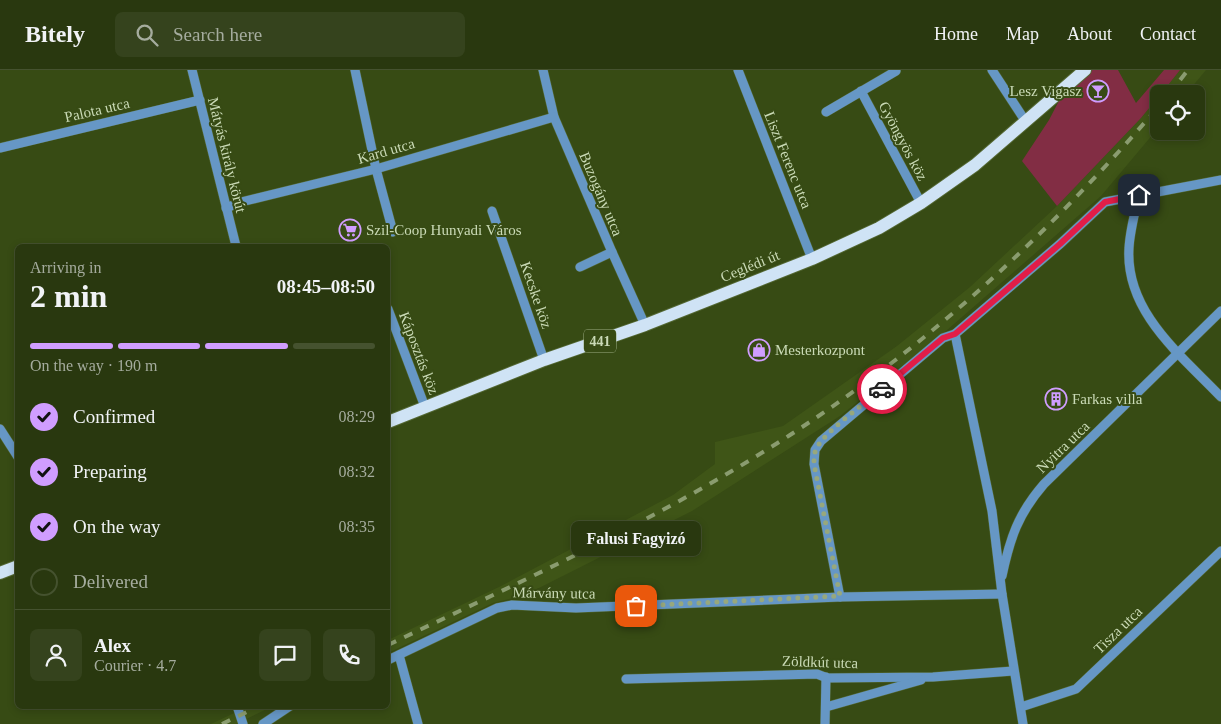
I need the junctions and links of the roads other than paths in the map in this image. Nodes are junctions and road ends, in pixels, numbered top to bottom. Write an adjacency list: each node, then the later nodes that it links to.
1 (192, 70): 9 (street, Mátyás király körút)
2 (355, 70): 14 (street)
3 (543, 70): 11 (street, Buzogány utca)
4 (738, 70): 23 (street, Liszt Ferenc utca)
5 (992, 70): 12 (street)
6 (1085, 70): 12 (main road, Ceglédi út / 441)
7 (896, 71): 8 (street)
8 (861, 92): 10 (street); 17 (street, Gyöngyös köz)
9 (200, 100): 13 (street, Palota utca); 18 (street, Mátyás király körút)
10 (826, 112)
11 (554, 117): 14 (street, Kard utca); 22 (street, Buzogány utca)
12 (1026, 122): 17 (main road, Ceglédi út / 441)
13 (0, 148)
14 (376, 169): 18 (street, Kard utca); 20 (street)
15 (1221, 180): 16 (street)
16 (1139, 195): 28 (street); 29 (street)
17 (921, 203): 23 (main road, Ceglédi út / 441)
18 (226, 208): 21 (street, Mátyás király körút)
19 (492, 211): 30 (street, Kecske köz)
20 (393, 232)
21 (235, 244)
22 (612, 252): 24 (street); 27 (street, Buzogány utca)
23 (812, 259): 27 (main road, Ceglédi út / 441)
24 (580, 267)
25 (1221, 311): 29 (street, Nyitra utca)
26 (390, 314): 32 (street, Káposztás köz)
27 (645, 325): 30 (main road, Ceglédi út / 441)
28 (955, 334): 39 (street, Nyitra utca); 41 (street)
29 (1179, 353): 31 (street); 39 (street, Nyitra utca)
30 (544, 360): 32 (main road, Ceglédi út / 441)
31 (1221, 397)
32 (425, 407): 33 (main road, Ceglédi út / 441)
33 (390, 421)
34 (0, 429): 35 (street)
35 (15, 452)
36 (1221, 551): 49 (street, Tisza utca)
37 (15, 567): 38 (main road)
38 (0, 573)
39 (1000, 583): 40 (street, Nyitra utca)
40 (1002, 594): 41 (street, Márvány utca); 44 (street, Nyitra utca)
41 (840, 596): 42 (street, Márvány utca)
42 (399, 655): 43 (street, Márvány utca); 54 (street)
43 (390, 659)
44 (1013, 671): 46 (street, Zöldkút utca); 49 (street, Nyitra utca)
45 (826, 677): 46 (street, Zöldkút utca); 47 (street, Zöldkút utca); 48 (street)
46 (933, 677): 48 (street)
47 (626, 678)
48 (826, 707): 55 (street)
49 (1021, 707): 56 (street, Nyitra utca)
50 (238, 709): 52 (street)
51 (286, 709): 53 (street)
52 (243, 724)
53 (264, 724)
54 (418, 724)
55 (826, 724)
56 (1023, 724)

